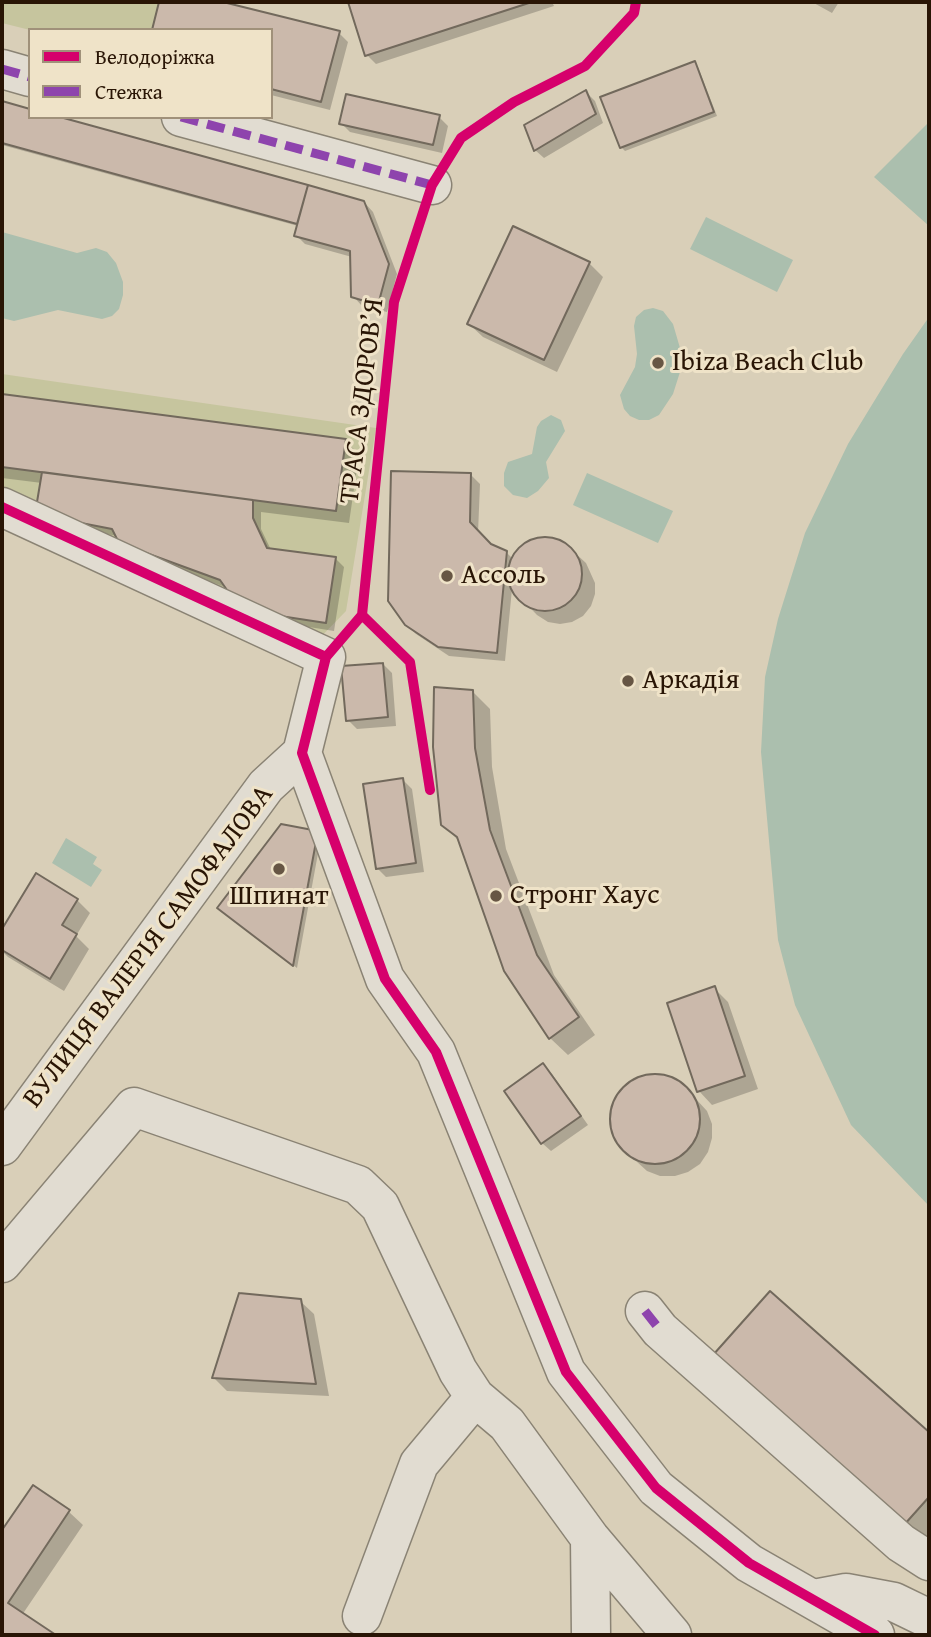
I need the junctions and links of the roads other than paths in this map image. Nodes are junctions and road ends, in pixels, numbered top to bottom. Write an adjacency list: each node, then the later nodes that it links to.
1 (2, 69): 2 (street)
2 (28, 76)
3 (188, 119): 4 (street)
4 (432, 185)
5 (2, 508): 6 (street)
6 (302, 753): 7 (street, ВУЛИЦЯ ВАЛЕРІЯ САМОФАЛОВА); 13 (street)
7 (2, 1146)
8 (2, 1263): 10 (street)
9 (653, 1320): 12 (street)
10 (475, 1397): 11 (street); 14 (street)
11 (590, 1538): 16 (street); 17 (street)
12 (929, 1561)
13 (814, 1599): 15 (street); 18 (street)
14 (362, 1616)
15 (929, 1619)
16 (591, 1635)
17 (672, 1635)
18 (875, 1635)

